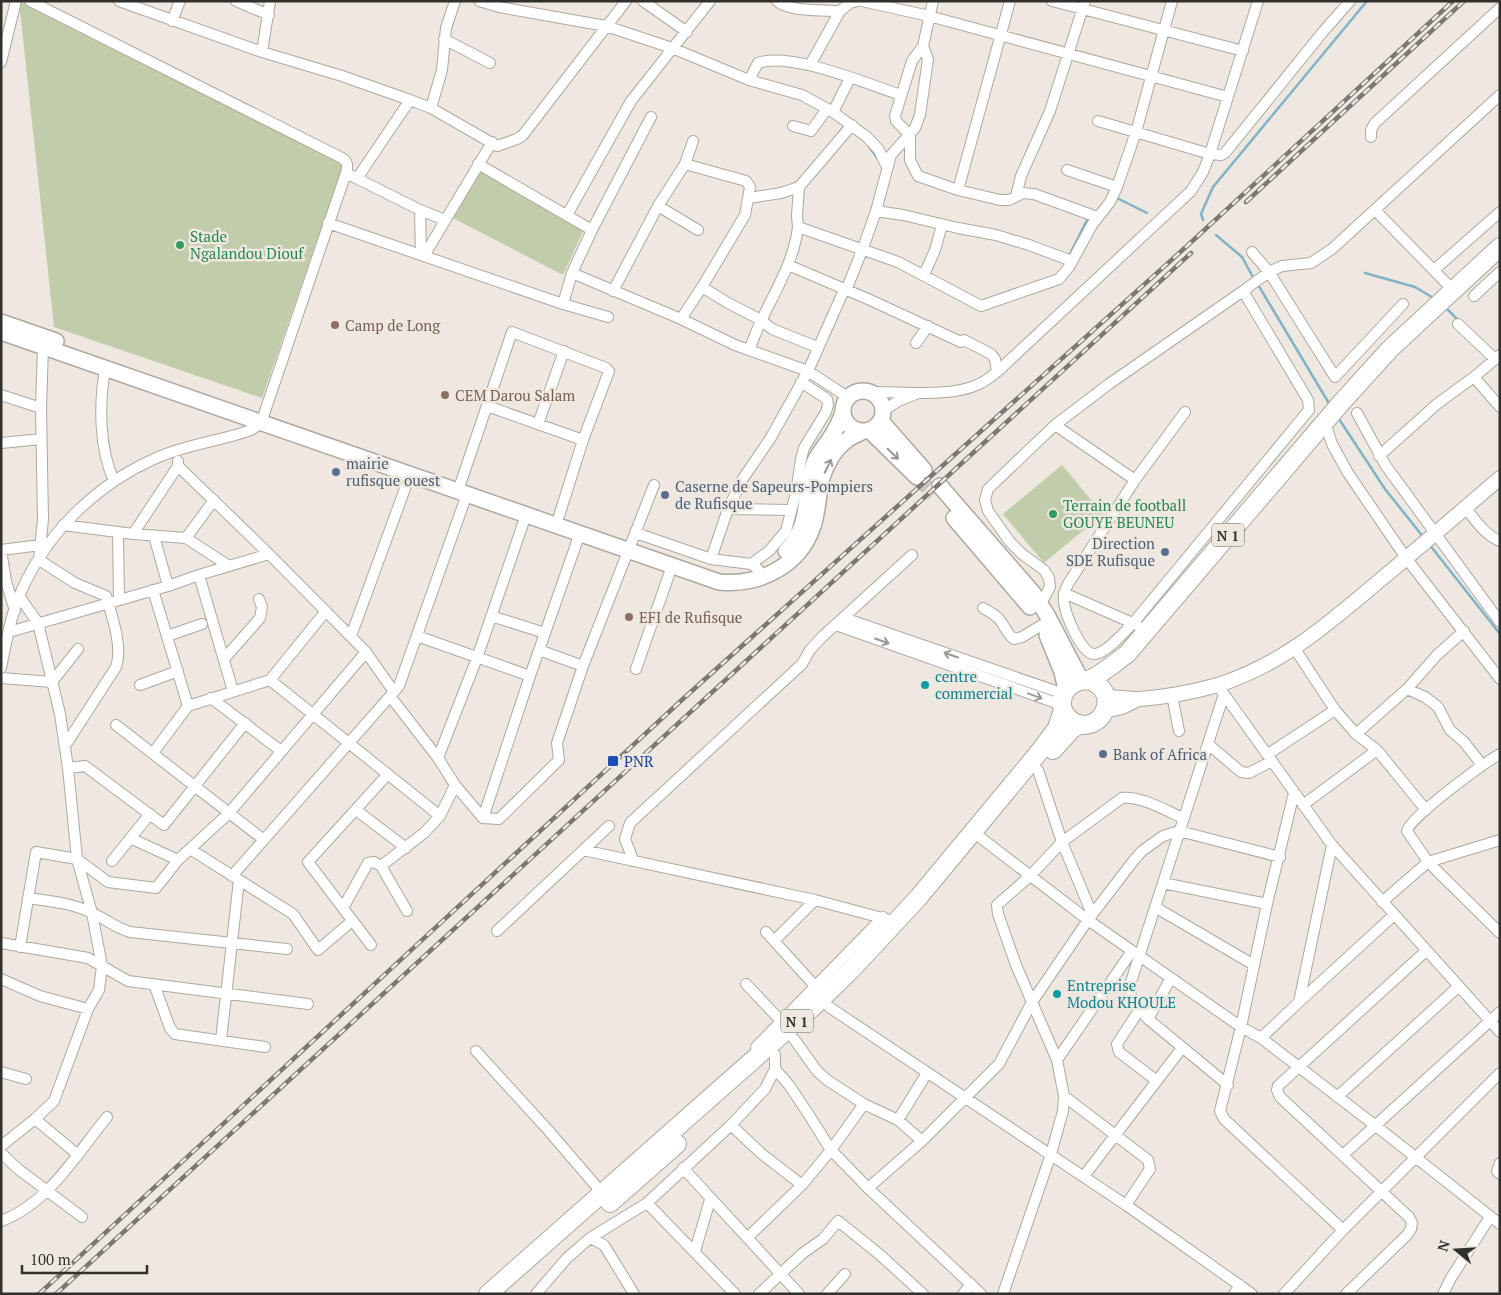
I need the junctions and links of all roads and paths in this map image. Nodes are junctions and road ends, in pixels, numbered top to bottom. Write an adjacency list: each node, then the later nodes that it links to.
1 (16, 1): 39 (street)
2 (119, 1): 28 (street)
3 (180, 1): 28 (street)
4 (236, 1): 26 (street)
5 (270, 1): 26 (street)
6 (455, 1): 33 (street)
7 (479, 1): 21 (street)
8 (626, 1): 29 (street)
9 (644, 1): 31 (street)
10 (710, 1): 31 (street)
11 (776, 1): 22 (street)
12 (858, 1): 25 (street)
13 (862, 1): 27 (street)
14 (933, 1): 27 (street)
15 (1010, 1): 32 (street)
16 (1052, 1): 23 (street)
17 (1172, 1): 30 (street)
18 (1258, 1): 36 (street)
19 (1350, 1): 60 (street)
20 (37, 3): 65 (street)
21 (501, 4): 29 (street)
22 (804, 5): 25 (street)
23 (1084, 5): 30 (street); 38 (street)
24 (1500, 8): 57 (street)
25 (840, 11): 41 (street)
26 (269, 15): 37 (street)
27 (929, 16): 32 (street); 34 (street)
28 (172, 21): 37 (street)
29 (606, 26): 35 (street); 58 (street)
30 (1165, 31): 36 (street); 42 (street)
31 (687, 32): 35 (street)
32 (1001, 35): 38 (street); 69 (street)
33 (444, 39): 40 (street); 49 (street)
34 (923, 46): 45 (street); 56 (street)
35 (672, 48): 44 (street); 77 (street)
36 (1243, 51): 47 (street)
37 (262, 52): 48 (street)
38 (1069, 54): 42 (street); 70 (street)
39 (1, 62)
40 (490, 63)
41 (810, 65): 43 (street); 44 (street)
42 (1153, 76): 47 (street); 55 (street)
43 (850, 78): 45 (street); 50 (street)
44 (749, 80): 50 (street)
45 (901, 95): 56 (street)
46 (1500, 95): 74 (street)
47 (1228, 97): 60 (street)
48 (410, 100): 49 (street); 66 (street)
49 (431, 108): 58 (street)
50 (830, 110): 53 (street); 54 (street)
51 (651, 117): 83 (street)
52 (1098, 122): 55 (street)
53 (852, 125): 63 (street); 67 (street)
54 (793, 126)
55 (1136, 132): 60 (street); 68 (street)
56 (909, 135): 63 (street); 69 (street)
57 (1370, 137)
58 (492, 142): 61 (street)
59 (693, 142): 62 (street)
60 (1210, 154): 121 (street)
61 (478, 164): 77 (street); 79 (street)
62 (685, 164): 71 (street); 72 (street)
63 (887, 167): 75 (street)
64 (1067, 170): 68 (street)
65 (346, 173): 66 (street); 80 (street)
66 (358, 178): 73 (street)
67 (799, 187): 71 (street); 82 (street)
68 (1117, 187): 78 (street)
69 (958, 190): 70 (street)
70 (1016, 196): 78 (street)
71 (748, 198): 96 (street)
72 (658, 206): 84 (street); 99 (street)
73 (420, 210): 79 (street); 88 (street)
74 (1375, 210): 91 (street); 94 (street)
75 (876, 211): 81 (street); 86 (street)
76 (1500, 212): 91 (street)
77 (567, 215): 83 (street)
78 (1097, 217): 89 (street)
79 (445, 220): 88 (street)
80 (328, 223): 88 (street); 133 (street)
81 (942, 224): 89 (street); 95 (street)
82 (798, 227): 86 (street); 90 (street)
83 (592, 230): 93 (street)
84 (698, 230)
85 (1500, 247): 101 (highway, N 1)
86 (863, 248): 95 (street); 98 (street)
87 (1252, 252): 94 (street)
88 (422, 255): 102 (street)
89 (1072, 261): 95 (street)
90 (788, 265): 98 (street); 106 (street)
91 (1434, 270): 101 (street)
92 (1500, 272): 100 (street)
93 (572, 273): 99 (street); 102 (street)
94 (1265, 274): 97 (street); 111 (street)
95 (924, 275)
96 (702, 287): 105 (street); 106 (street)
97 (1246, 288): 137 (street); 193 (street)
98 (844, 290): 109 (street); 114 (street)
99 (613, 291): 105 (street)
100 (1474, 296)
101 (1445, 298): 115 (highway, N 1)
102 (563, 304): 104 (street)
103 (1403, 304): 111 (street)
104 (608, 317)
105 (681, 319): 116 (street)
106 (761, 320): 114 (street); 116 (street)
107 (1, 322): 133 (main road)
108 (1458, 324): 118 (street)
109 (928, 326): 112 (street); 121 (street)
110 (1, 332): 113 (main road)
111 (1374, 336): 115 (street)
112 (916, 343)
113 (43, 347): 119 (main road); 130 (street)
114 (817, 347): 120 (street)
115 (1390, 349): 134 (highway, N 1)
116 (749, 350): 120 (street)
117 (564, 351): 128 (street); 136 (street); 139 (street)
118 (1497, 357): 122 (street)
119 (105, 369): 133 (main road); 148 (street)
120 (808, 370): 123 (street); 127 (street)
121 (997, 372): 125 (street)
122 (1474, 377): 129 (street); 142 (street)
123 (801, 382): 153 (street); 154 (street)
124 (868, 392): 125 (street); 127 (main road); 135 (main road)
125 (919, 393): 135 (street)
126 (1, 396): 130 (street)
127 (846, 405): 135 (main road); 174 (main road)
128 (487, 406): 136 (street); 150 (street)
129 (1500, 407)
130 (41, 408): 138 (street)
131 (1185, 412): 147 (street)
132 (1357, 413): 142 (street)
133 (262, 418): 141 (street); 145 (main road); 150 (main road)
134 (1327, 419): 168 (street); 193 (highway, N 1)
135 (874, 423): 144 (main road); 173 (main road, one-way to 135)
136 (538, 424): 139 (street)
137 (1055, 425): 147 (street); 183 (street)
138 (42, 439): 140 (street); 166 (street)
139 (583, 440): 156 (street)
140 (1, 443)
141 (178, 450): 143 (street); 148 (street)
142 (1380, 456): 162 (street)
143 (178, 466): 151 (street); 160 (street)
144 (921, 474)
145 (410, 475): 150 (main road); 198 (street)
146 (1500, 478): 152 (street)
147 (1135, 480): 178 (street)
148 (114, 481): 157 (street)
149 (654, 485): 165 (street)
150 (464, 488): 155 (main road); 156 (main road); 199 (street)
151 (214, 500): 163 (street); 167 (street)
152 (1465, 507): 162 (street); 164 (street)
153 (728, 509): 154 (street); 170 (street)
154 (792, 510): 174 (street)
155 (526, 515): 159 (main road); 187 (street)
156 (559, 516): 165 (main road)
157 (63, 525): 158 (street); 171 (street)
158 (118, 532): 160 (street); 181 (street)
159 (580, 533): 165 (main road); 196 (street)
160 (133, 534): 161 (street)
161 (154, 536): 163 (street); 176 (street)
162 (1432, 536): 168 (street); 189 (street)
163 (186, 538): 172 (street)
164 (1500, 541)
165 (633, 542): 170 (street); 173 (main road); 174 (main road); 208 (street)
166 (41, 545): 171 (street); 186 (street)
167 (269, 554): 172 (street); 185 (street)
168 (1411, 554): 194 (street); 202 (street)
169 (912, 556): 188 (street)
170 (712, 559): 174 (street)
171 (38, 560): 179 (street); 182 (street)
172 (230, 566): 175 (street)
173 (672, 566): 210 (street)
174 (755, 566)
175 (199, 574): 176 (street); 207 (street)
176 (168, 586): 177 (street)
177 (153, 590): 181 (street); 197 (street)
178 (1064, 593): 193 (street); 193 (street)
179 (19, 596): 186 (street); 190 (street)
180 (259, 599): 207 (street)
181 (119, 600): 182 (street)
182 (108, 603): 190 (street); 237 (street)
183 (1040, 605): 192 (main road); 216 (main road)
184 (982, 608): 192 (street)
185 (326, 611): 198 (street); 215 (street)
186 (15, 612): 195 (street)
187 (491, 616): 196 (street); 206 (street)
188 (840, 622): 225 (street); 274 (street)
189 (1500, 622)
190 (38, 623): 195 (street); 217 (street)
191 (202, 624): 197 (street)
192 (1042, 625): 225 (main road)
193 (1140, 627): 205 (highway, N 1)
194 (1464, 631): 214 (street); 219 (street)
195 (9, 632): 200 (street)
196 (545, 633): 203 (street)
197 (167, 636): 211 (street)
198 (351, 636): 204 (street)
199 (417, 636): 206 (street); 222 (street)
200 (4, 643): 209 (street)
201 (78, 649): 217 (street)
202 (1295, 649): 220 (street); 228 (street)
203 (539, 650): 208 (street); 212 (street)
204 (366, 652): 222 (street); 229 (street)
205 (1127, 654): 216 (highway); 226 (highway, N 1)
206 (477, 658): 212 (street); 243 (street)
207 (224, 659): 221 (street)
208 (583, 666): 257 (street)
209 (1, 668)
210 (636, 669)
211 (178, 671): 218 (street); 227 (street)
212 (530, 676): 257 (street)
213 (1, 678): 217 (street)
214 (1500, 679)
215 (270, 680): 221 (street); 229 (street)
216 (1085, 680): 225 (highway); 226 (highway)
217 (52, 682): 237 (street)
218 (140, 685)
219 (1407, 688): 234 (street); 244 (street)
220 (1221, 689): 223 (street); 236 (street); 242 (street)
221 (233, 692): 224 (street)
222 (392, 694): 235 (street); 243 (street)
223 (1172, 695): 226 (street); 233 (street)
224 (211, 698): 227 (street); 230 (street)
225 (1064, 700): 231 (highway); 290 (highway, N 1)
226 (1106, 701): 231 (highway, N 1)
227 (188, 706): 240 (street)
228 (1335, 710): 234 (street); 242 (street)
229 (312, 714): 235 (street); 239 (street)
230 (245, 723): 239 (street); 249 (street)
231 (1080, 724): 246 (highway, N 1)
232 (116, 725): 240 (street)
233 (1179, 731)
234 (1356, 734): 238 (street)
235 (349, 743): 247 (street); 263 (street)
236 (1208, 744): 242 (street); 258 (street)
237 (65, 746): 245 (street)
238 (1377, 750): 251 (street); 253 (street)
239 (281, 751): 254 (street)
240 (153, 753): 249 (street)
241 (1500, 754): 244 (street)
242 (1270, 757): 250 (street)
243 (438, 758): 248 (street)
244 (1482, 765): 253 (street)
245 (68, 768): 255 (street); 271 (street)
246 (1038, 770): 262 (highway, N 1); 265 (street)
247 (388, 774): 252 (street); 256 (street)
248 (455, 785): 256 (street); 257 (street)
249 (195, 786): 254 (street); 255 (street)
250 (1294, 793): 251 (street); 270 (street)
251 (1303, 805): 266 (street)
252 (356, 810): 267 (street); 285 (street)
253 (1426, 810): 275 (street)
254 (230, 813): 263 (street); 268 (street)
255 (150, 814): 261 (street)
256 (440, 816): 267 (street)
257 (483, 818)
258 (1183, 818): 260 (street); 265 (street)
259 (609, 826): 269 (street)
260 (1179, 831): 270 (street); 279 (street); 289 (street)
261 (130, 838): 272 (street); 273 (street)
262 (981, 838): 277 (street); 315 (highway, N 1)
263 (264, 840): 278 (street)
264 (1500, 840): 275 (street)
265 (1062, 842): 277 (street); 289 (street)
266 (1332, 845): 282 (street); 313 (street)
267 (406, 848): 276 (street)
268 (190, 849): 273 (street); 278 (street)
269 (583, 850): 274 (street); 293 (street)
270 (1280, 857): 283 (street)
271 (77, 860): 273 (street); 280 (street); 287 (street)
272 (112, 860)
273 (178, 860)
274 (632, 861): 281 (street)
275 (1428, 862): 282 (street); 292 (street)
276 (380, 866): 285 (street); 286 (street)
277 (1030, 876): 289 (street); 312 (street)
278 (236, 878): 291 (street); 296 (street)
279 (1163, 883): 283 (street); 284 (street)
280 (28, 898): 287 (street); 299 (street)
281 (815, 900): 290 (street); 295 (street)
282 (1382, 902): 288 (street)
283 (1267, 904): 303 (street)
284 (1155, 907): 302 (street); 303 (street)
285 (343, 908): 291 (street)
286 (406, 911)
287 (92, 913): 296 (street); 304 (street)
288 (1394, 915): 301 (street); 313 (street)
289 (1090, 917): 302 (street); 312 (street)
290 (890, 919): 309 (street); 366 (highway, N 1)
291 (352, 921): 298 (street)
292 (1497, 926)
293 (497, 931)
294 (766, 932): 295 (street)
295 (774, 941): 309 (street)
296 (232, 943): 300 (street); 311 (street)
297 (1, 944): 299 (street)
298 (370, 945)
299 (20, 947): 304 (street)
300 (287, 949)
301 (1426, 951): 310 (street); 333 (street)
302 (1135, 953): 305 (street); 316 (street); 331 (street)
303 (1254, 965): 322 (street)
304 (102, 966): 307 (street); 317 (street)
305 (1171, 978): 319 (street); 322 (street)
306 (1, 979): 317 (street)
307 (154, 984): 311 (street); 326 (street)
308 (746, 984): 320 (street)
309 (815, 986): 320 (street)
310 (1458, 987): 321 (street); 341 (street)
311 (226, 994): 314 (street); 326 (street)
312 (1032, 1002): 331 (street); 342 (street)
313 (1299, 1002): 324 (street)
314 (308, 1004)
315 (829, 1007): 325 (highway, N 1); 335 (street)
316 (1140, 1009): 319 (street); 338 (street)
317 (88, 1010): 345 (street)
318 (1500, 1012): 321 (street)
319 (1148, 1018): 328 (street)
320 (781, 1021): 330 (street)
321 (1491, 1021): 323 (street); 348 (street)
322 (1242, 1027): 324 (street); 339 (street)
323 (1500, 1032)
324 (1261, 1038): 333 (street)
325 (794, 1039): 332 (highway, N 1); 343 (street)
326 (221, 1040): 327 (street)
327 (265, 1047)
328 (1182, 1048): 338 (street); 339 (street)
329 (476, 1051): 366 (street)
330 (752, 1051)
331 (1057, 1060): 340 (street)
332 (775, 1062): 347 (street); 352 (street); 383 (highway, N 1)
333 (1298, 1068): 341 (street); 356 (street)
334 (1, 1072): 337 (street)
335 (926, 1073): 342 (street); 346 (street)
336 (1500, 1073): 357 (street)
337 (26, 1079)
338 (1157, 1081): 349 (street)
339 (1228, 1085): 374 (street)
340 (1064, 1096): 349 (street); 355 (street)
341 (1337, 1097): 348 (street)
342 (965, 1098): 350 (street); 355 (street)
343 (864, 1104): 346 (street); 352 (street)
344 (107, 1117): 354 (street)
345 (35, 1120): 351 (street); 354 (street)
346 (898, 1120): 350 (street)
347 (731, 1125): 359 (street); 362 (street)
348 (1376, 1126): 356 (street); 357 (street)
349 (1116, 1135): 361 (street); 369 (street)
350 (922, 1141): 363 (street)
351 (1, 1146)
352 (831, 1150): 362 (street); 363 (street)
353 (1, 1154): 364 (street)
354 (77, 1154): 364 (street)
355 (1051, 1154): 361 (street); 393 (street)
356 (1343, 1155): 365 (street)
357 (1416, 1157): 365 (street); 371 (street)
358 (1500, 1163): 360 (street)
359 (683, 1168): 367 (street); 368 (street)
360 (1500, 1174)
361 (1084, 1176): 369 (street)
362 (802, 1185): 376 (street)
363 (868, 1188): 380 (street)
364 (47, 1191): 370 (street); 372 (street)
365 (1382, 1191): 374 (street); 396 (street)
366 (602, 1194): 382 (highway, N 1)
367 (710, 1200): 376 (street); 377 (street)
368 (646, 1203): 375 (street); 377 (street)
369 (1126, 1205): 381 (street)
370 (82, 1217)
371 (1490, 1217): 373 (street); 397 (street)
372 (1, 1221)
373 (1500, 1224)
374 (1343, 1230): 395 (street)
375 (590, 1238): 384 (street); 385 (street)
376 (747, 1238): 378 (street)
377 (695, 1251): 386 (street)
378 (780, 1274): 387 (street); 388 (street); 390 (street)
379 (845, 1274): 389 (street)
380 (970, 1284): 391 (street); 392 (street)
381 (1237, 1289): 394 (street)
382 (488, 1294)
383 (503, 1294)
384 (536, 1294)
385 (634, 1294)
386 (735, 1294)
387 (759, 1294)
388 (799, 1294)
389 (827, 1294)
390 (923, 1294)
391 (962, 1294)
392 (981, 1294)
393 (1003, 1294)
394 (1252, 1294)
395 (1284, 1294)
396 (1346, 1294)
397 (1443, 1294)

